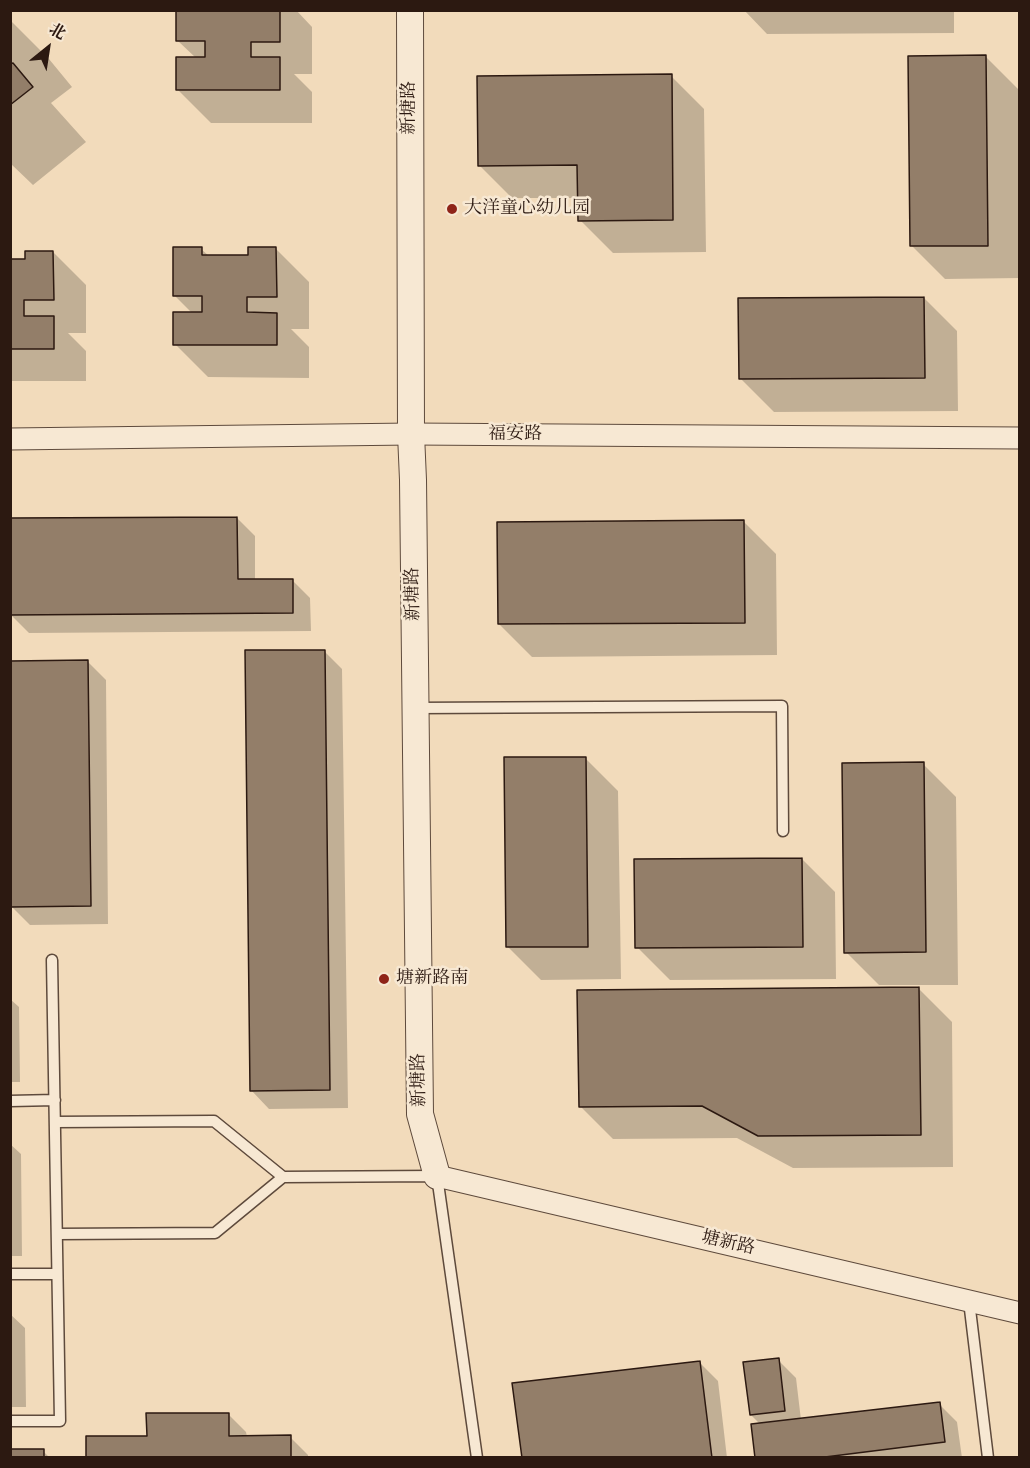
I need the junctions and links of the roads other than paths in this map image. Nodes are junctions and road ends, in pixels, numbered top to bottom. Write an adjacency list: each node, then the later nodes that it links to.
1 (410, 10): 2 (street, 新塘路)
2 (411, 434): 3 (street, 福安路); 4 (street, 福安路); 5 (street, 新塘路)
3 (1020, 438)
4 (10, 439)
5 (416, 708): 6 (lane); 11 (street, 新塘路)
6 (783, 831)
7 (52, 960): 8 (lane)
8 (55, 1100): 9 (lane); 10 (lane)
9 (10, 1101)
10 (55, 1122): 12 (lane); 13 (lane)
11 (437, 1176): 12 (lane); 16 (street, 塘新路); 19 (lane)
12 (283, 1177): 13 (lane)
13 (57, 1234): 15 (lane)
14 (10, 1274): 15 (lane)
15 (57, 1274): 18 (lane)
16 (969, 1300): 17 (street, 塘新路); 20 (lane)
17 (1020, 1313)
18 (10, 1421)
19 (477, 1458)
20 (988, 1458)

